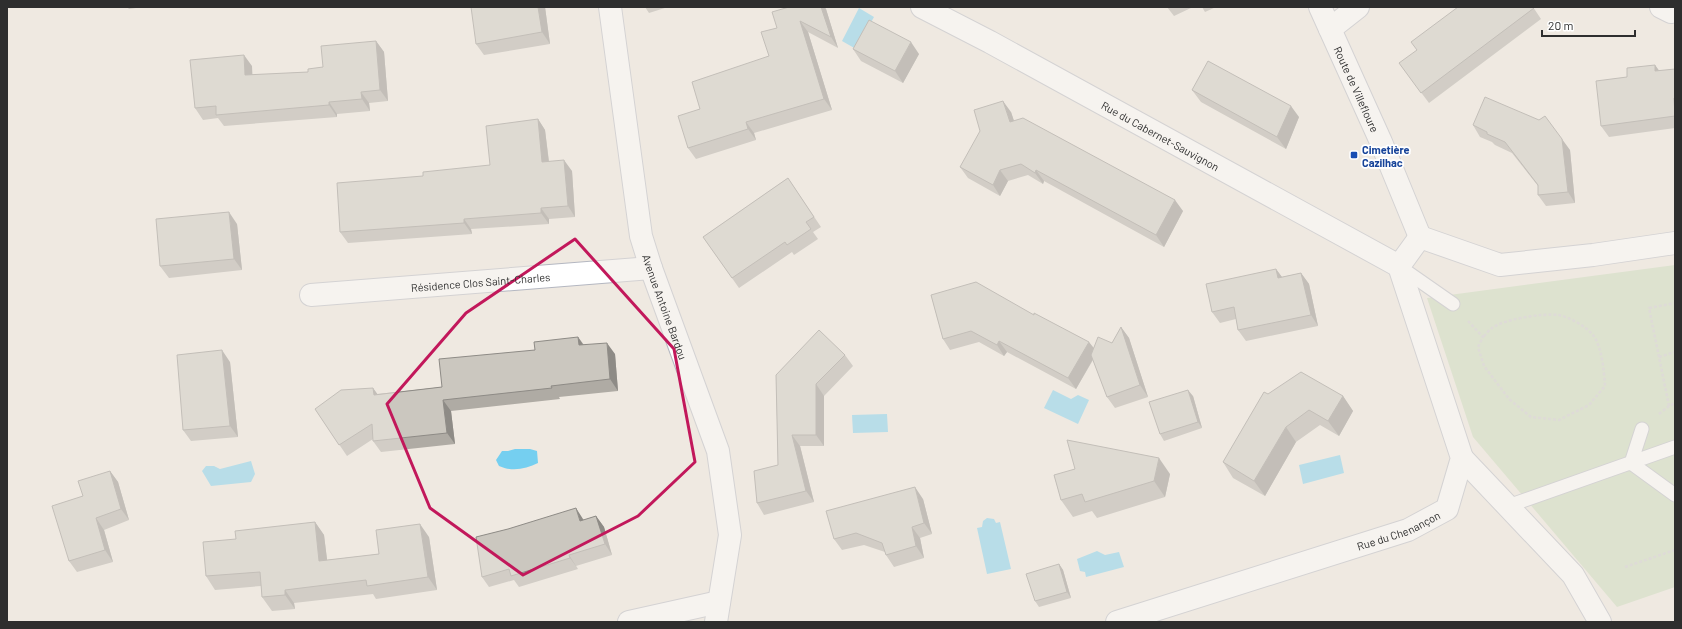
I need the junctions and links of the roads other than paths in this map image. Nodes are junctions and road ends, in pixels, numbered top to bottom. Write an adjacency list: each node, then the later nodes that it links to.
1 (610, 7): 11 (street, Avenue Antoine Bardou)
2 (922, 7): 10 (street, Rue du Cabernet-Sauvignon)
3 (1320, 7): 7 (street, Route de Villefloure)
4 (1358, 7): 7 (street)
5 (1661, 7): 6 (street)
6 (1675, 11)
7 (1330, 29): 8 (street, Route de Villefloure)
8 (1420, 237): 9 (street); 10 (street)
9 (1675, 243)
10 (1399, 266): 13 (lane); 16 (street)
11 (651, 268): 12 (street, Résidence Clos Saint-Charles); 20 (street, Avenue Antoine Bardou)
12 (311, 295)
13 (1453, 304)
14 (1642, 429): 17 (lane)
15 (1675, 448): 17 (lane)
16 (1462, 458): 19 (street); 22 (street, Rue du Chenançon)
17 (1631, 463): 18 (lane); 19 (lane)
18 (1675, 494)
19 (1508, 506): 23 (street)
20 (718, 612): 21 (street)
21 (630, 622)
22 (1117, 622)
23 (1600, 622)

